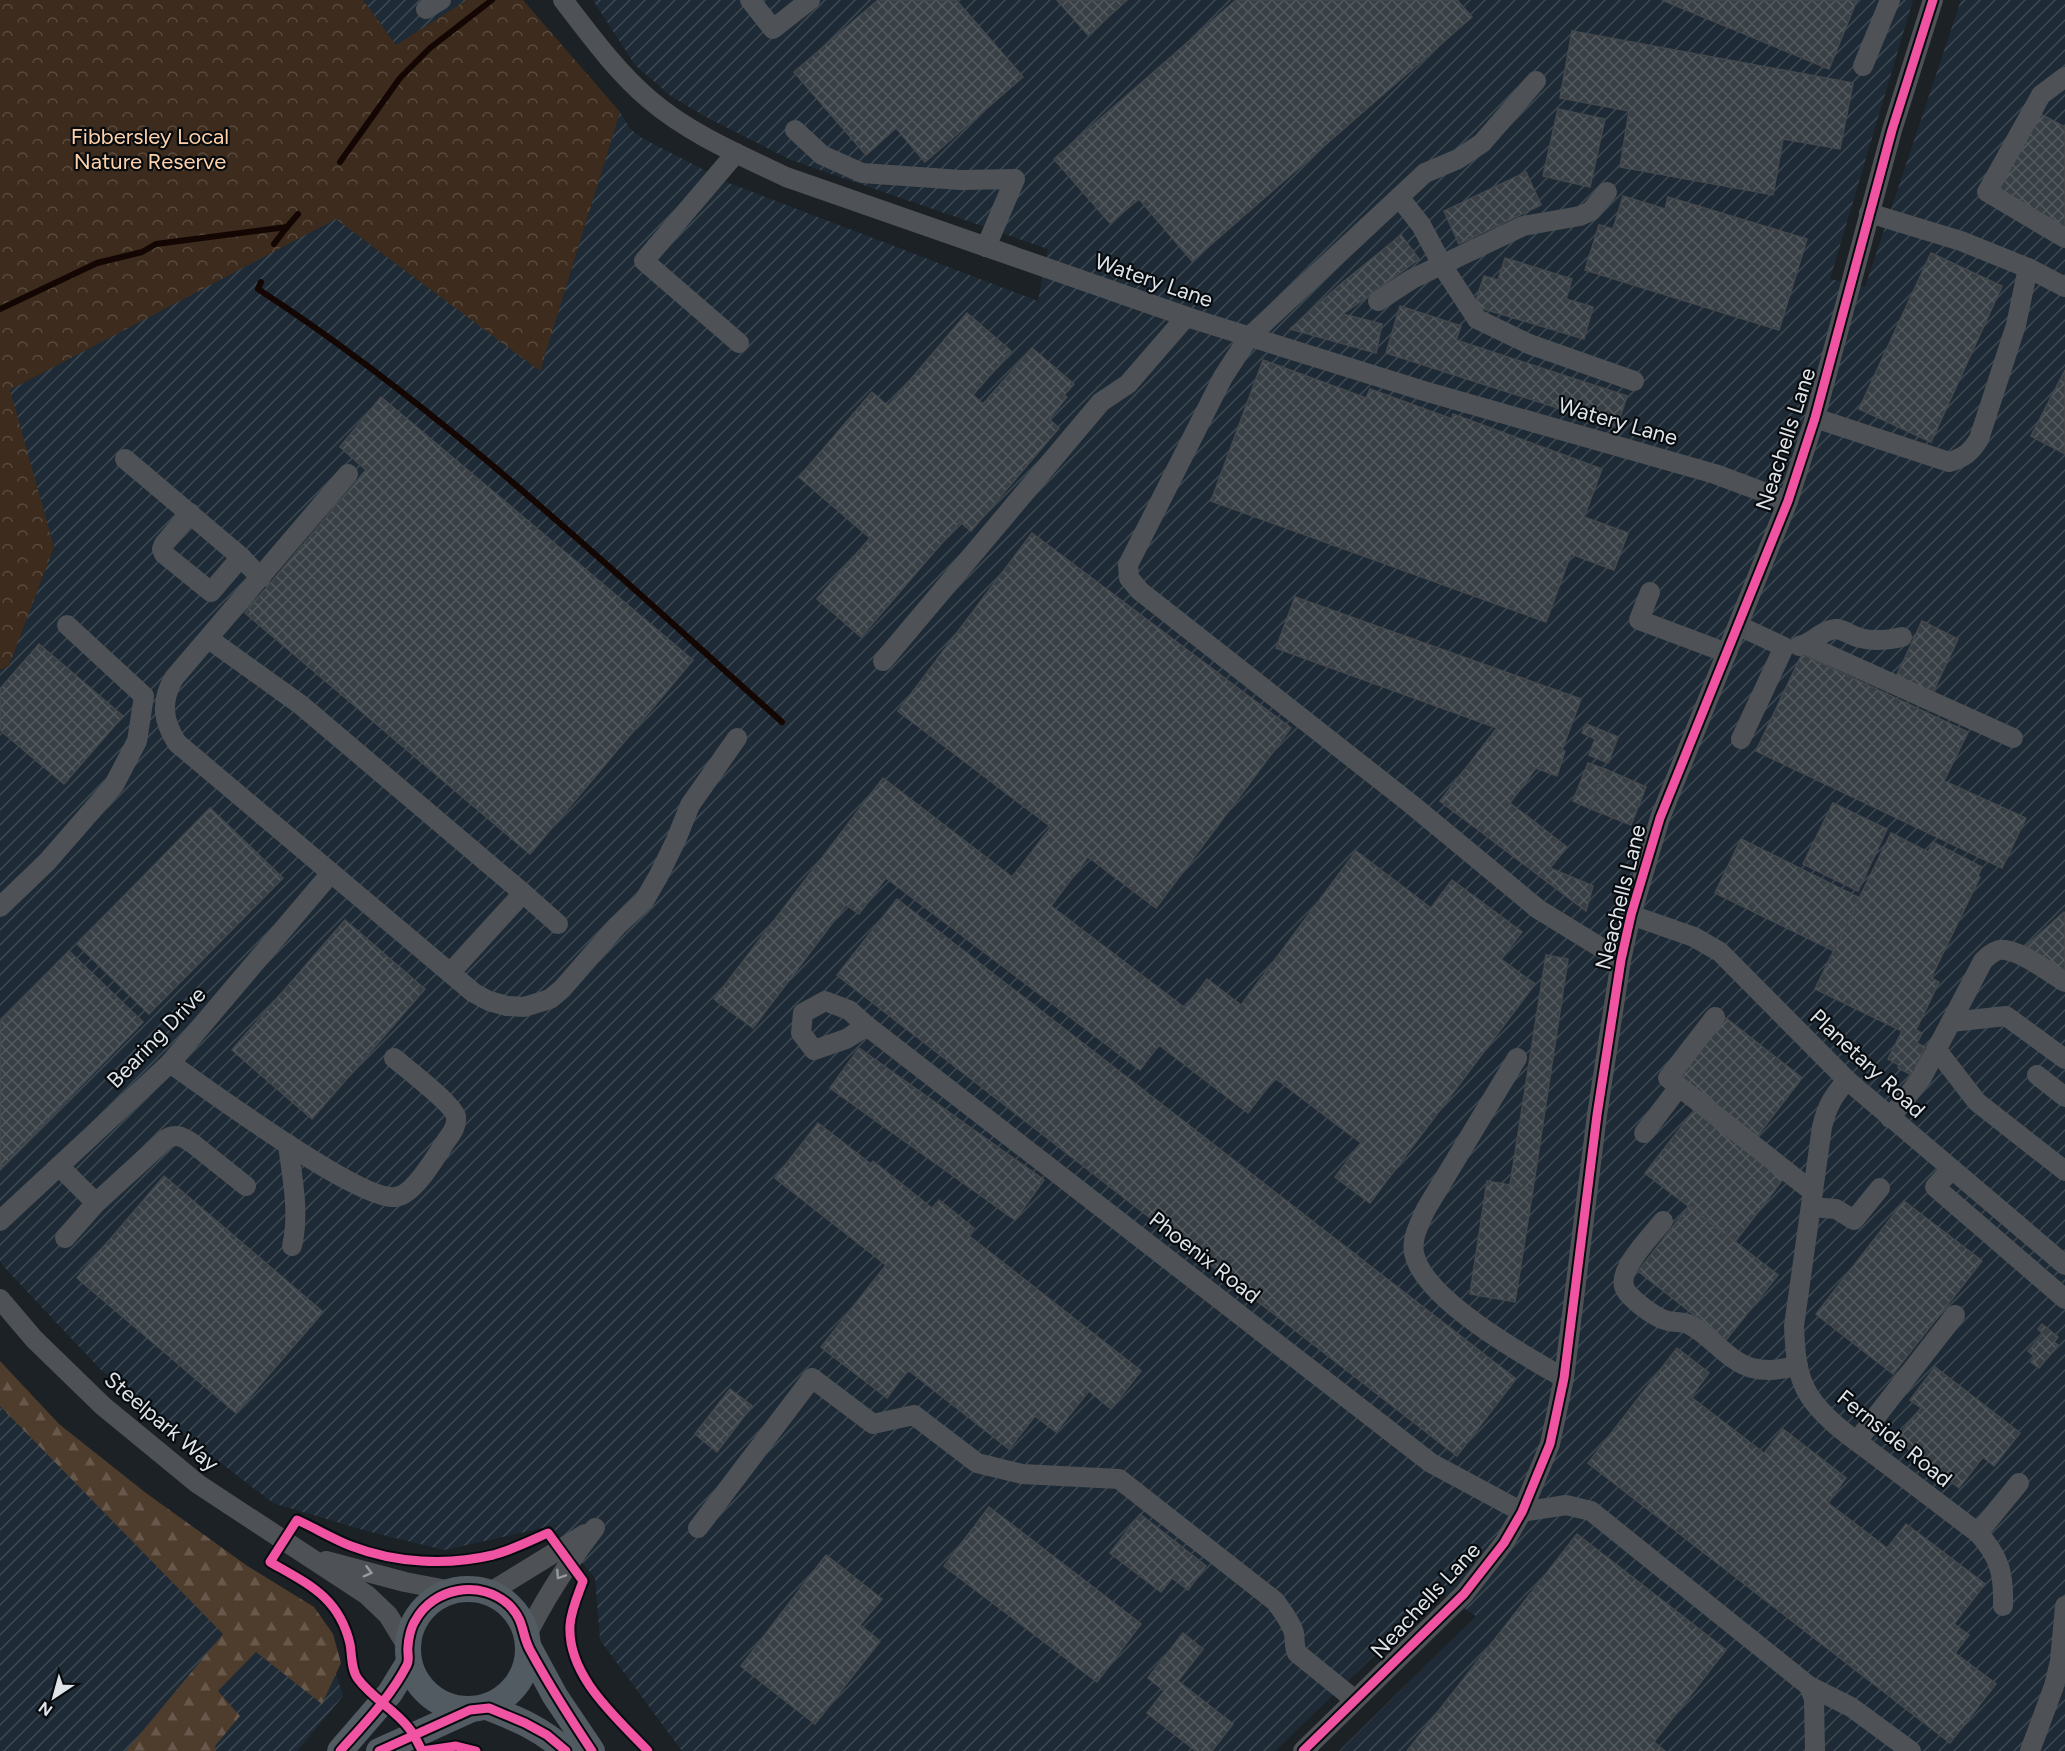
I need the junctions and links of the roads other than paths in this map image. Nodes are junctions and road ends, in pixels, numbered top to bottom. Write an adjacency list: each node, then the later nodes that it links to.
1 (563, 0): 10 (street, Watery Lane)
2 (750, 0): 3 (street)
3 (809, 0)
4 (1890, 0): 6 (street)
5 (1933, 0): 13 (street, Neachells Lane)
6 (1863, 66)
7 (2065, 77): 14 (street)
8 (1536, 81): 12 (street)
9 (795, 130): 15 (street)
10 (736, 153): 15 (street, Watery Lane); 22 (street)
11 (1607, 192): 16 (street)
12 (1399, 197): 16 (street); 21 (street)
13 (1869, 213): 17 (street); 24 (street, Neachells Lane)
14 (2065, 238)
15 (986, 247): 20 (street, Watery Lane)
16 (1442, 265): 19 (street); 23 (street)
17 (2028, 268): 18 (street); 24 (street)
18 (2065, 287)
19 (1378, 301)
20 (1186, 317): 21 (street, Watery Lane); 39 (street)
21 (1249, 337): 27 (street, Watery Lane); 48 (street)
22 (739, 343)
23 (1634, 381)
24 (1815, 418): 27 (street, Neachells Lane)
25 (125, 459): 28 (street)
26 (348, 474): 30 (street)
27 (1788, 501): 33 (street, Neachells Lane)
28 (190, 513): 29 (street); 29 (street)
29 (242, 557): 30 (street)
30 (261, 578): 35 (street)
31 (1650, 592): 38 (street)
32 (67, 625): 45 (street)
33 (1739, 626): 37 (street); 38 (street, Neachells Lane)
34 (1902, 637): 36 (street)
35 (209, 639): 43 (street); 44 (street)
36 (1807, 645): 37 (street); 41 (street)
37 (1784, 647): 42 (street)
38 (1727, 653): 46 (street, Neachells Lane)
39 (883, 661)
40 (737, 738): 49 (street)
41 (2013, 738)
42 (1741, 739)
43 (331, 873): 49 (street); 58 (street, Bearing Drive)
44 (523, 893): 47 (street); 49 (street)
45 (0, 907)
46 (1631, 915): 48 (street, Neachells Lane); 60 (street, Planetary Road)
47 (558, 924)
48 (1621, 960): 82 (street, Neachells Lane)
49 (450, 973)
50 (2065, 982): 52 (street)
51 (1715, 1017): 61 (street)
52 (1951, 1022): 54 (street); 57 (street)
53 (867, 1026): 85 (street, Phoenix Road)
54 (1936, 1049): 63 (street); 68 (street)
55 (394, 1058): 65 (street)
56 (1517, 1058): 82 (street)
57 (2065, 1059)
58 (170, 1063): 65 (street); 66 (street, Bearing Drive)
59 (2037, 1075): 62 (street)
60 (1847, 1080): 63 (street, Planetary Road); 71 (street, Fernside Road)
61 (1679, 1087): 64 (street); 71 (street)
62 (2065, 1097)
63 (1890, 1118): 67 (street, Planetary Road)
64 (1644, 1133)
65 (288, 1144): 76 (street)
66 (59, 1166): 72 (street); 73 (street, Bearing Drive)
67 (1951, 1168): 77 (street, Planetary Road); 79 (street)
68 (2065, 1171)
69 (246, 1186): 72 (street)
70 (1880, 1188): 71 (street)
71 (1812, 1199): 81 (street, Fernside Road)
72 (96, 1203): 75 (street)
73 (0, 1221)
74 (1663, 1221): 81 (street)
75 (65, 1238)
76 (292, 1246)
77 (2065, 1265)
78 (0, 1299): 88 (street, Steelpark Way)
79 (2065, 1299)
80 (1955, 1315): 83 (street)
81 (1798, 1366): 83 (street, Fernside Road)
82 (1564, 1378): 85 (street, Neachells Lane)
83 (1857, 1442): 87 (street, Fernside Road)
84 (2019, 1483): 87 (street)
85 (1522, 1512): 95 (street); 96 (street, Neachells Lane)
86 (698, 1528): 96 (street)
87 (1978, 1533): 91 (street, Fernside Road)
88 (312, 1557): 89 (street, Steelpark Way, one-way to 89); 94 (street, Steelpark Way)
89 (452, 1591): 90 (main road); 94 (main road)
90 (489, 1593): 93 (main road); 93 (street, one-way to 93)
91 (2003, 1606)
92 (2065, 1606): 105 (street)
93 (527, 1642): 97 (main road); 101 (main road)
94 (408, 1654): 97 (main road); 98 (main road)
95 (1809, 1686): 103 (street); 104 (street)
96 (1355, 1700): 102 (street, Neachells Lane)
97 (480, 1709): 99 (main road); 100 (main road)
98 (340, 1751)
99 (379, 1751)
100 (566, 1751)
101 (592, 1751)
102 (1303, 1751)
103 (1815, 1751)
104 (1911, 1751)
105 (2030, 1751)

